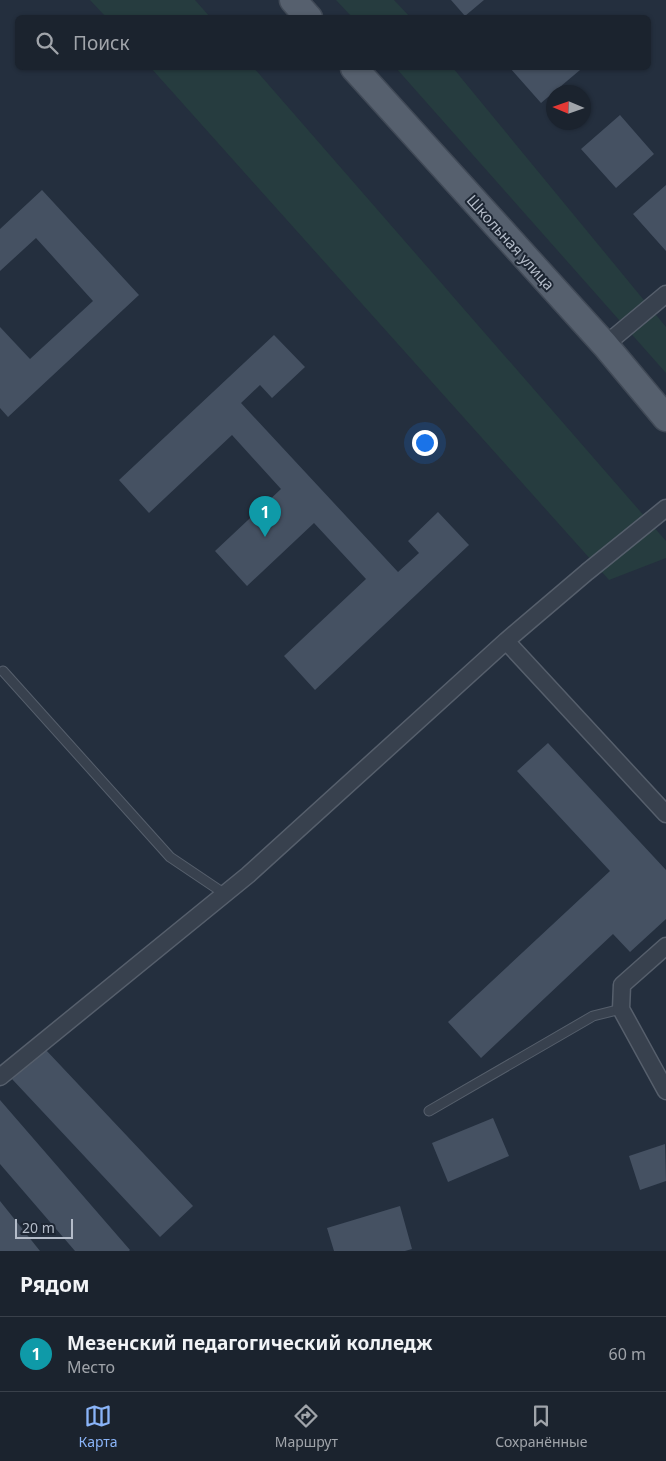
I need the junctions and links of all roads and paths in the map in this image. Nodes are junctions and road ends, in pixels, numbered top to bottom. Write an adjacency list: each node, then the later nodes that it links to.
1 (293, 0): 2 (main road)
2 (306, 15)
3 (356, 70): 5 (main road, Школьная улица)
4 (666, 294): 5 (street)
5 (605, 345): 6 (main road, Школьная улица)
6 (666, 418)
7 (666, 508): 8 (street)
8 (506, 641): 10 (street); 11 (street)
9 (3, 671): 11 (lane)
10 (666, 814)
11 (225, 894): 14 (street)
12 (666, 946): 13 (street)
13 (621, 1009): 15 (street); 16 (lane)
14 (0, 1077)
15 (666, 1091)
16 (429, 1111)

